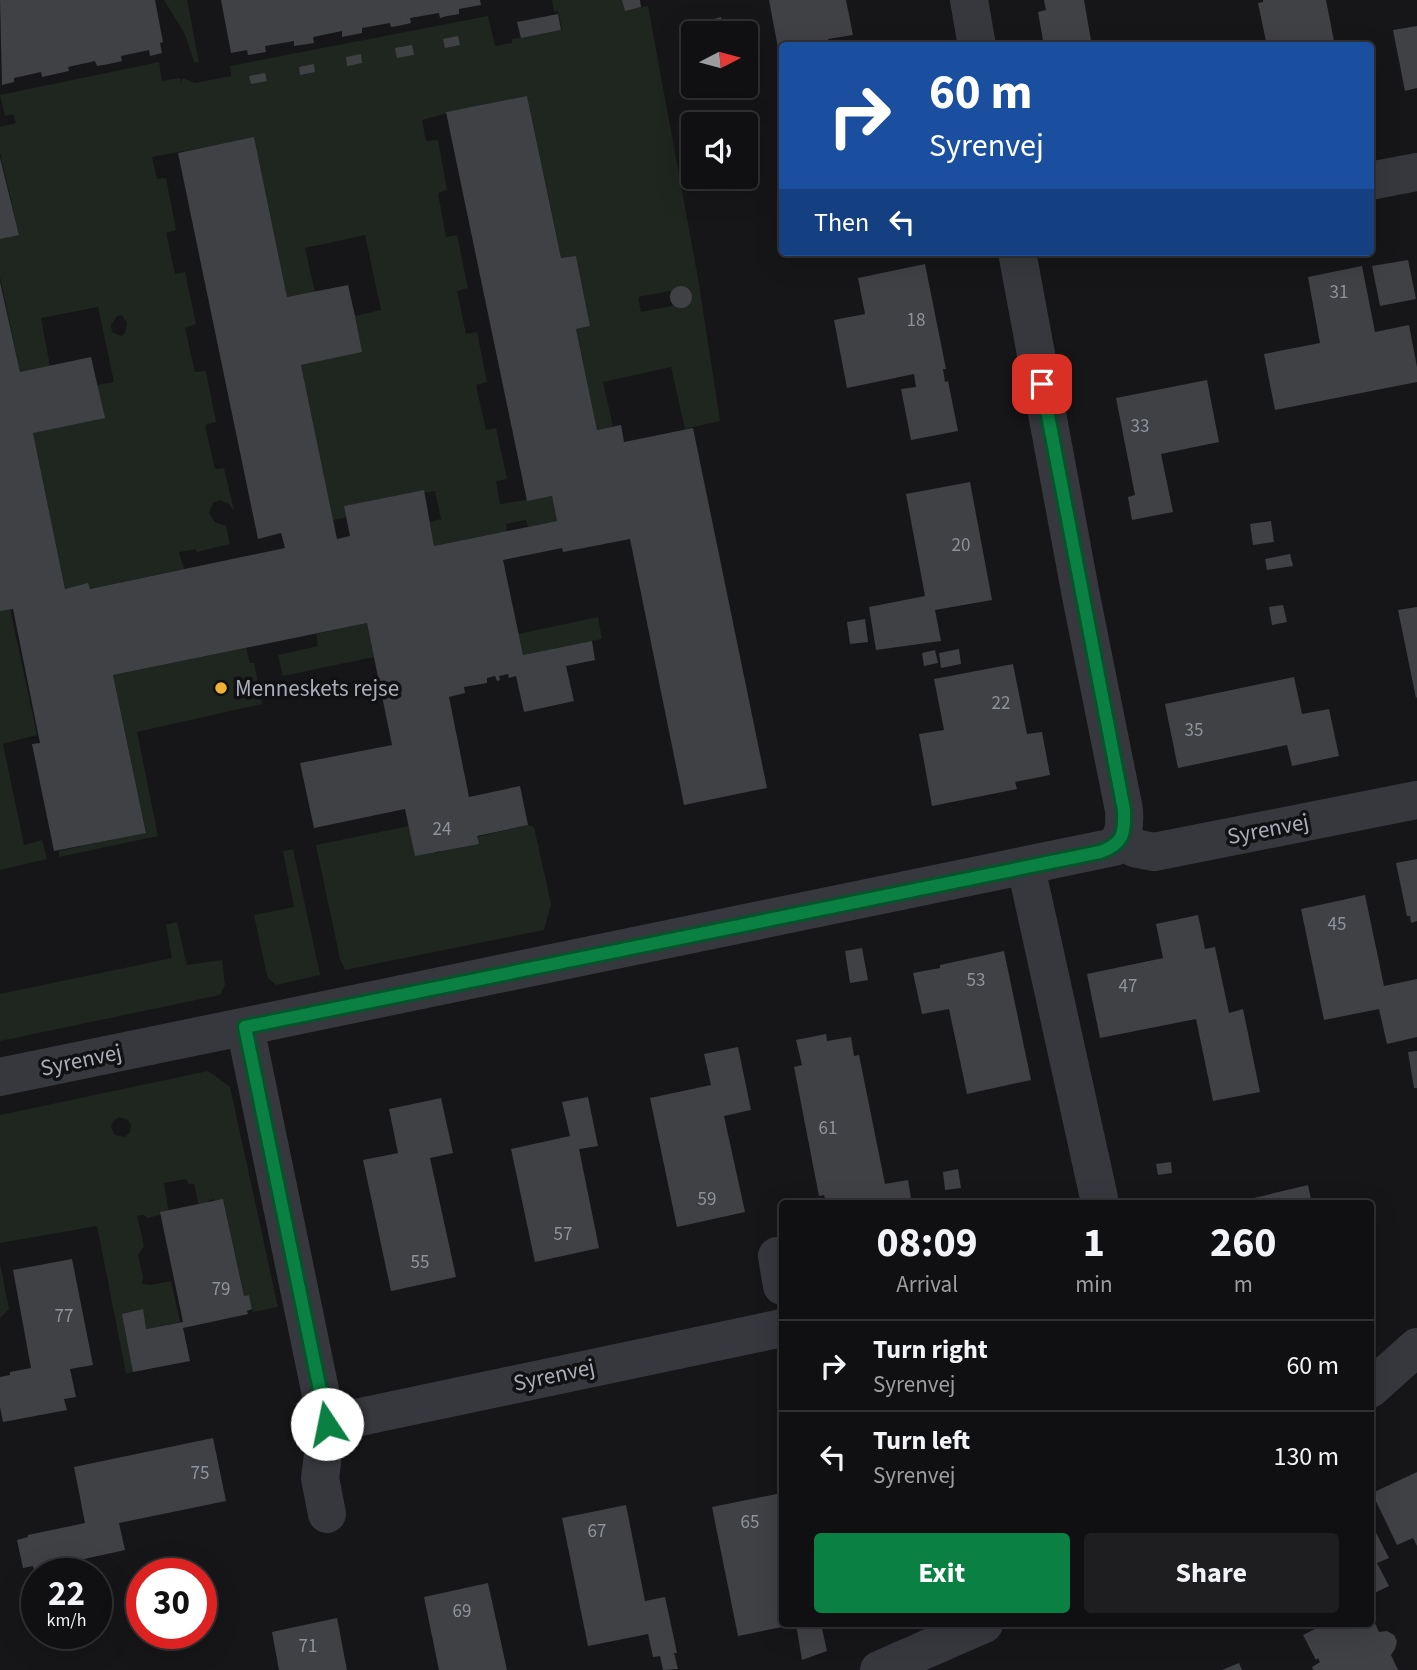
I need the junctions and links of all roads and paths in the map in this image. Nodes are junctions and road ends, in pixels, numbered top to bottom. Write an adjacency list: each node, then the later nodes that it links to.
1 (969, 0): 2 (street)
2 (976, 42)
3 (1417, 172): 4 (street)
4 (1374, 180)
5 (1018, 256): 7 (street)
6 (1417, 800): 7 (street, Syrenvej)
7 (1122, 838): 8 (street, Syrenvej)
8 (1026, 867): 9 (street, Syrenvej); 11 (street)
9 (245, 1027): 10 (street, Syrenvej); 15 (street)
10 (0, 1077)
11 (1099, 1198)
12 (779, 1329): 15 (street, Syrenvej)
13 (1417, 1346): 14 (street)
14 (1374, 1386)
15 (327, 1424): 16 (street)
16 (327, 1514)
17 (978, 1627): 18 (street)
18 (879, 1670)

